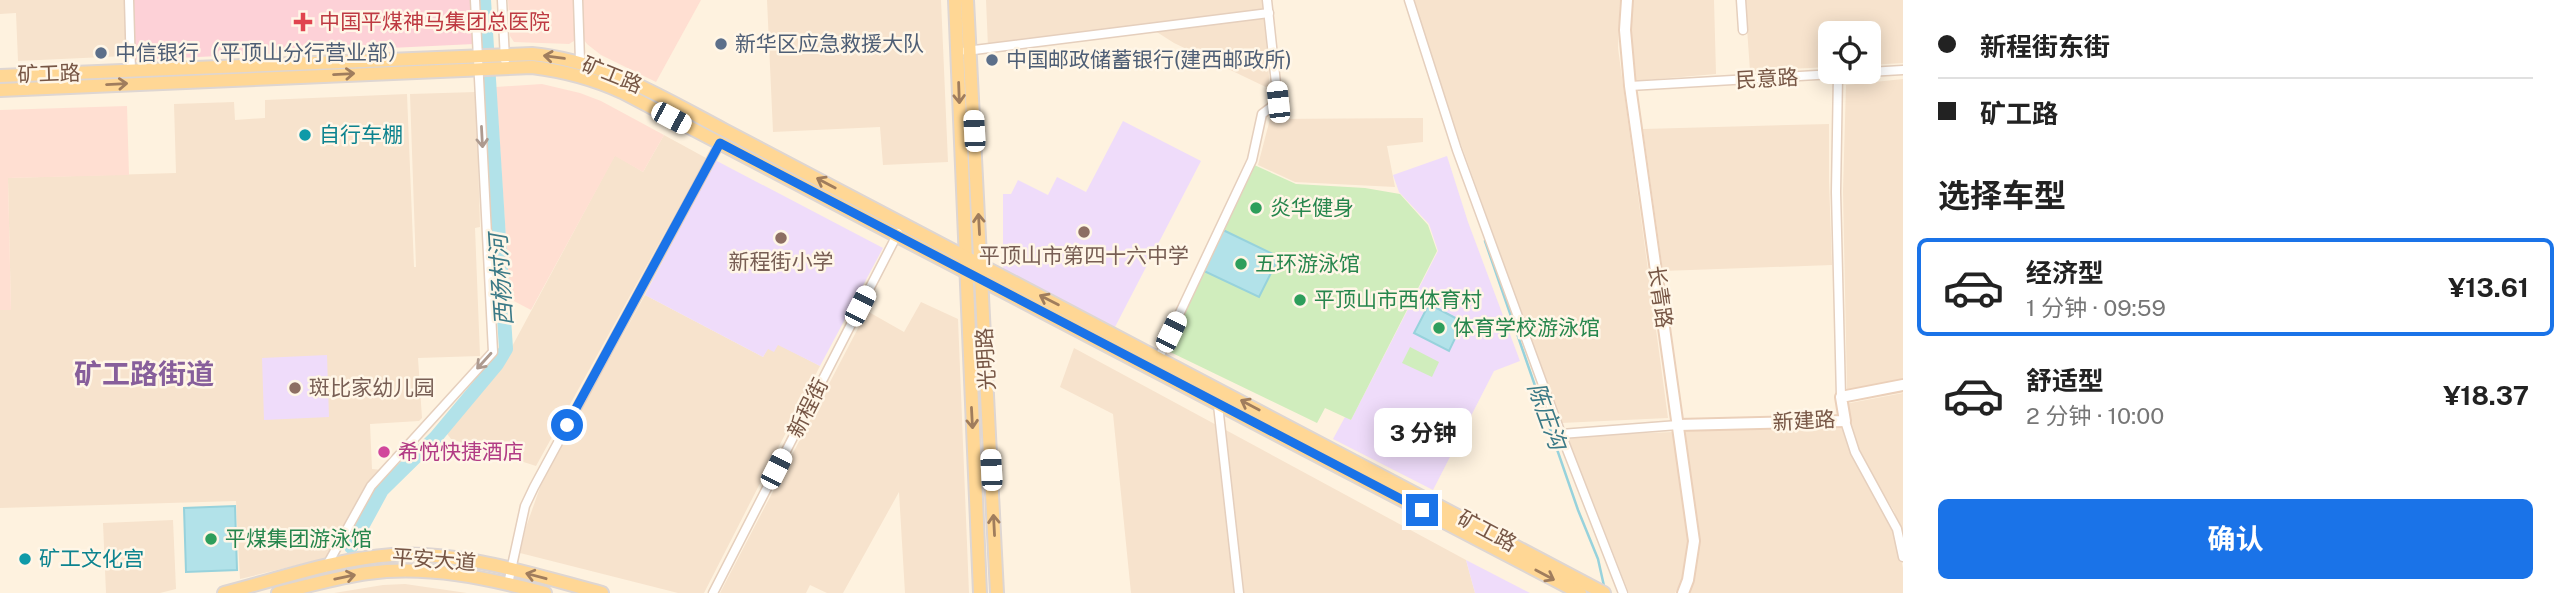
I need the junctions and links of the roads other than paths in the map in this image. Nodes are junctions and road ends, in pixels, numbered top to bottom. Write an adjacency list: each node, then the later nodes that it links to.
1 (129, 0): 18 (street)
2 (475, 0): 16 (street)
3 (502, 0): 14 (street)
4 (578, 0): 15 (street)
5 (955, 0): 13 (main road, 光明路)
6 (967, 0): 13 (main road, 光明路)
7 (1267, 0): 11 (street)
8 (1409, 0): 38 (street)
9 (1627, 0): 23 (street, 长青路)
10 (1741, 0): 12 (street)
11 (1269, 13): 13 (street); 32 (street)
12 (1743, 30)
13 (964, 51): 28 (main road, 光明路, one-way to 28); 29 (main road, 光明路, one-way to 13)
14 (501, 61): 15 (main road, 矿工路, one-way to 14); 16 (main road, 矿工路); 25 (main road, 矿工路)
15 (580, 61): 26 (main road, 矿工路, one-way to 15)
16 (479, 62): 18 (main road, 矿工路); 24 (main road, 矿工路, one-way to 16); 40 (street, one-way to 40)
17 (1903, 70): 19 (street, 民意路)
18 (131, 71): 20 (main road, 矿工路)
19 (1881, 72)
20 (0, 76)
21 (1818, 76): 23 (street, 民意路)
22 (1838, 84): 34 (street)
23 (1630, 86): 37 (street, 长青路)
24 (0, 90)
25 (720, 143): 27 (main road, 矿工路); 41 (street)
26 (903, 224): 27 (street, 新程街); 28 (main road, 矿工路)
27 (896, 236): 30 (main road, 矿工路); 47 (street, 新程街)
28 (964, 257): 29 (main road, 矿工路); 30 (main road, 光明路)
29 (981, 265): 31 (main road, 光明路); 32 (main road, 矿工路, one-way to 29)
30 (965, 273): 31 (main road, 矿工路); 48 (main road, 光明路, one-way to 48)
31 (982, 281): 35 (main road, 矿工路); 49 (main road, 光明路, one-way to 31)
32 (1159, 357): 52 (main road, 矿工路, one-way to 32)
33 (1903, 385): 34 (street, 新建路)
34 (1841, 397): 36 (street, 新建路)
35 (1218, 405): 50 (street); 51 (main road, 矿工路, one-way to 51)
36 (1845, 421): 37 (street, 新建路); 39 (street)
37 (1678, 425): 38 (street); 54 (street, 长青路)
38 (1561, 434): 53 (street)
39 (1903, 557)
40 (326, 567): 41 (main road, 平安大道); 43 (main road, 平安大道)
41 (511, 569): 42 (street); 46 (main road, 平安大道, one-way to 41)
42 (508, 583): 44 (main road, 平安大道, one-way to 42); 45 (main road, 平安大道)
43 (224, 593)
44 (278, 593)
45 (545, 593)
46 (602, 593)
47 (713, 593)
48 (980, 593)
49 (997, 593)
50 (1239, 593)
51 (1580, 593)
52 (1604, 593)
53 (1623, 593)
54 (1683, 593)

